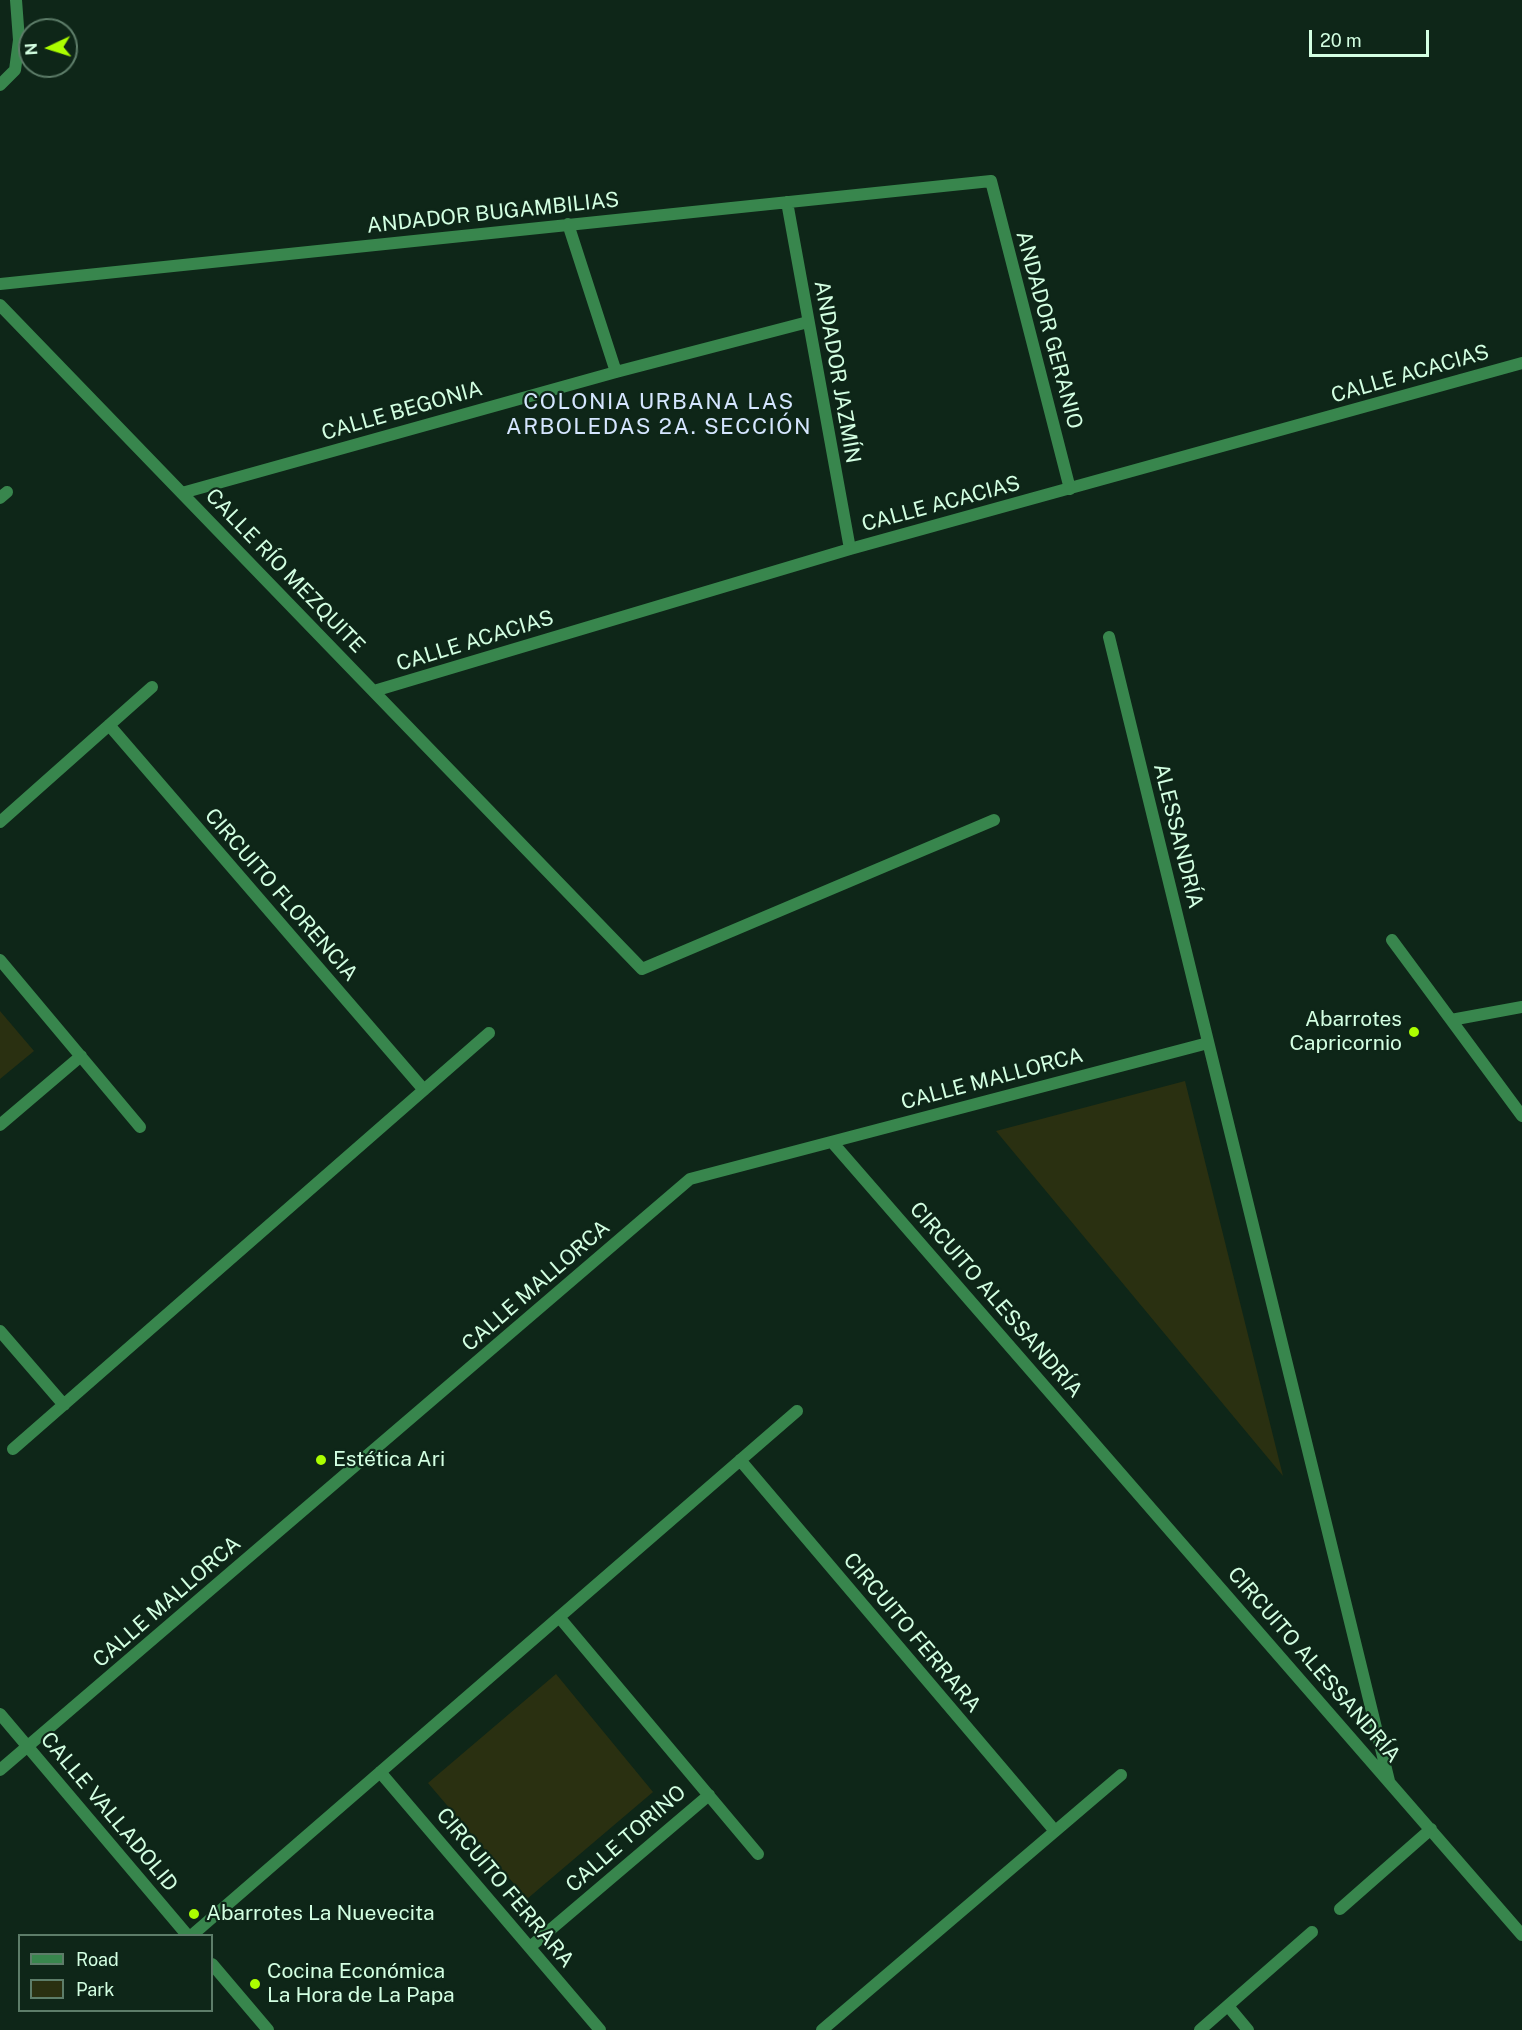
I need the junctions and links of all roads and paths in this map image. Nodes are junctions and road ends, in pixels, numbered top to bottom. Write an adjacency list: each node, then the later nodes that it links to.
1 (16, 0): 2 (street)
2 (0, 85)
3 (991, 181): 4 (street, ANDADOR BUGAMBILIAS); 11 (street, ANDADOR GERANIO)
4 (787, 202): 5 (street, ANDADOR BUGAMBILIAS); 8 (street, ANDADOR JAZMÍN)
5 (568, 224): 6 (street, ANDADOR BUGAMBILIAS); 10 (street)
6 (0, 284)
7 (0, 305): 12 (street, CALLE RÍO MEZQUITE)
8 (808, 322): 10 (street, CALLE BEGONIA); 13 (street, ANDADOR JAZMÍN)
9 (1522, 363): 11 (street, CALLE ACACIAS)
10 (616, 372): 12 (street, CALLE BEGONIA)
11 (1070, 489): 13 (street, CALLE ACACIAS)
12 (182, 493): 16 (street, CALLE RÍO MEZQUITE)
13 (850, 549): 16 (street, CALLE ACACIAS)
14 (1109, 637): 25 (street, ALESSANDRÍA)
15 (152, 687): 17 (street)
16 (374, 691): 18 (street, CALLE RÍO MEZQUITE)
17 (109, 725): 19 (street); 27 (street, CIRCUITO FLORENCIA)
18 (994, 820)
19 (0, 822)
20 (1392, 940): 23 (street)
21 (0, 960): 26 (street)
22 (1522, 1006): 23 (street)
23 (1451, 1020): 28 (street)
24 (489, 1033): 27 (street)
25 (1208, 1043): 31 (street, CALLE MALLORCA); 43 (street, CIRCUITO ALESSANDRÍA)
26 (81, 1056): 29 (street); 30 (street)
27 (424, 1090): 33 (street)
28 (1522, 1116)
29 (0, 1125)
30 (140, 1127)
31 (832, 1142): 39 (street, CALLE MALLORCA); 43 (street, CIRCUITO ALESSANDRÍA)
32 (0, 1331): 33 (street)
33 (64, 1405): 35 (street)
34 (797, 1411): 36 (street)
35 (13, 1449)
36 (740, 1460): 37 (street); 46 (street, CIRCUITO FERRARA)
37 (559, 1617): 41 (street); 44 (street, CALLE TORINO)
38 (0, 1714): 39 (street, CALLE VALLADOLID)
39 (27, 1746): 40 (street, CALLE MALLORCA); 50 (street, CALLE VALLADOLID)
40 (0, 1770)
41 (380, 1772): 51 (street); 53 (street, CIRCUITO FERRARA)
42 (1121, 1775): 46 (street)
43 (1389, 1781): 45 (street)
44 (709, 1795): 47 (street); 53 (street, CALLE TORINO)
45 (1431, 1829): 48 (street); 52 (street)
46 (1055, 1831): 58 (street)
47 (758, 1854)
48 (1340, 1909)
49 (1312, 1932): 55 (street)
50 (189, 1934)
51 (191, 1934)
52 (1522, 1935)
53 (530, 1947): 57 (street, CIRCUITO FERRARA)
54 (213, 1965): 56 (street)
55 (1228, 2006): 59 (street); 60 (street)
56 (268, 2030)
57 (600, 2030)
58 (822, 2030)
59 (1200, 2030)
60 (1248, 2030)

